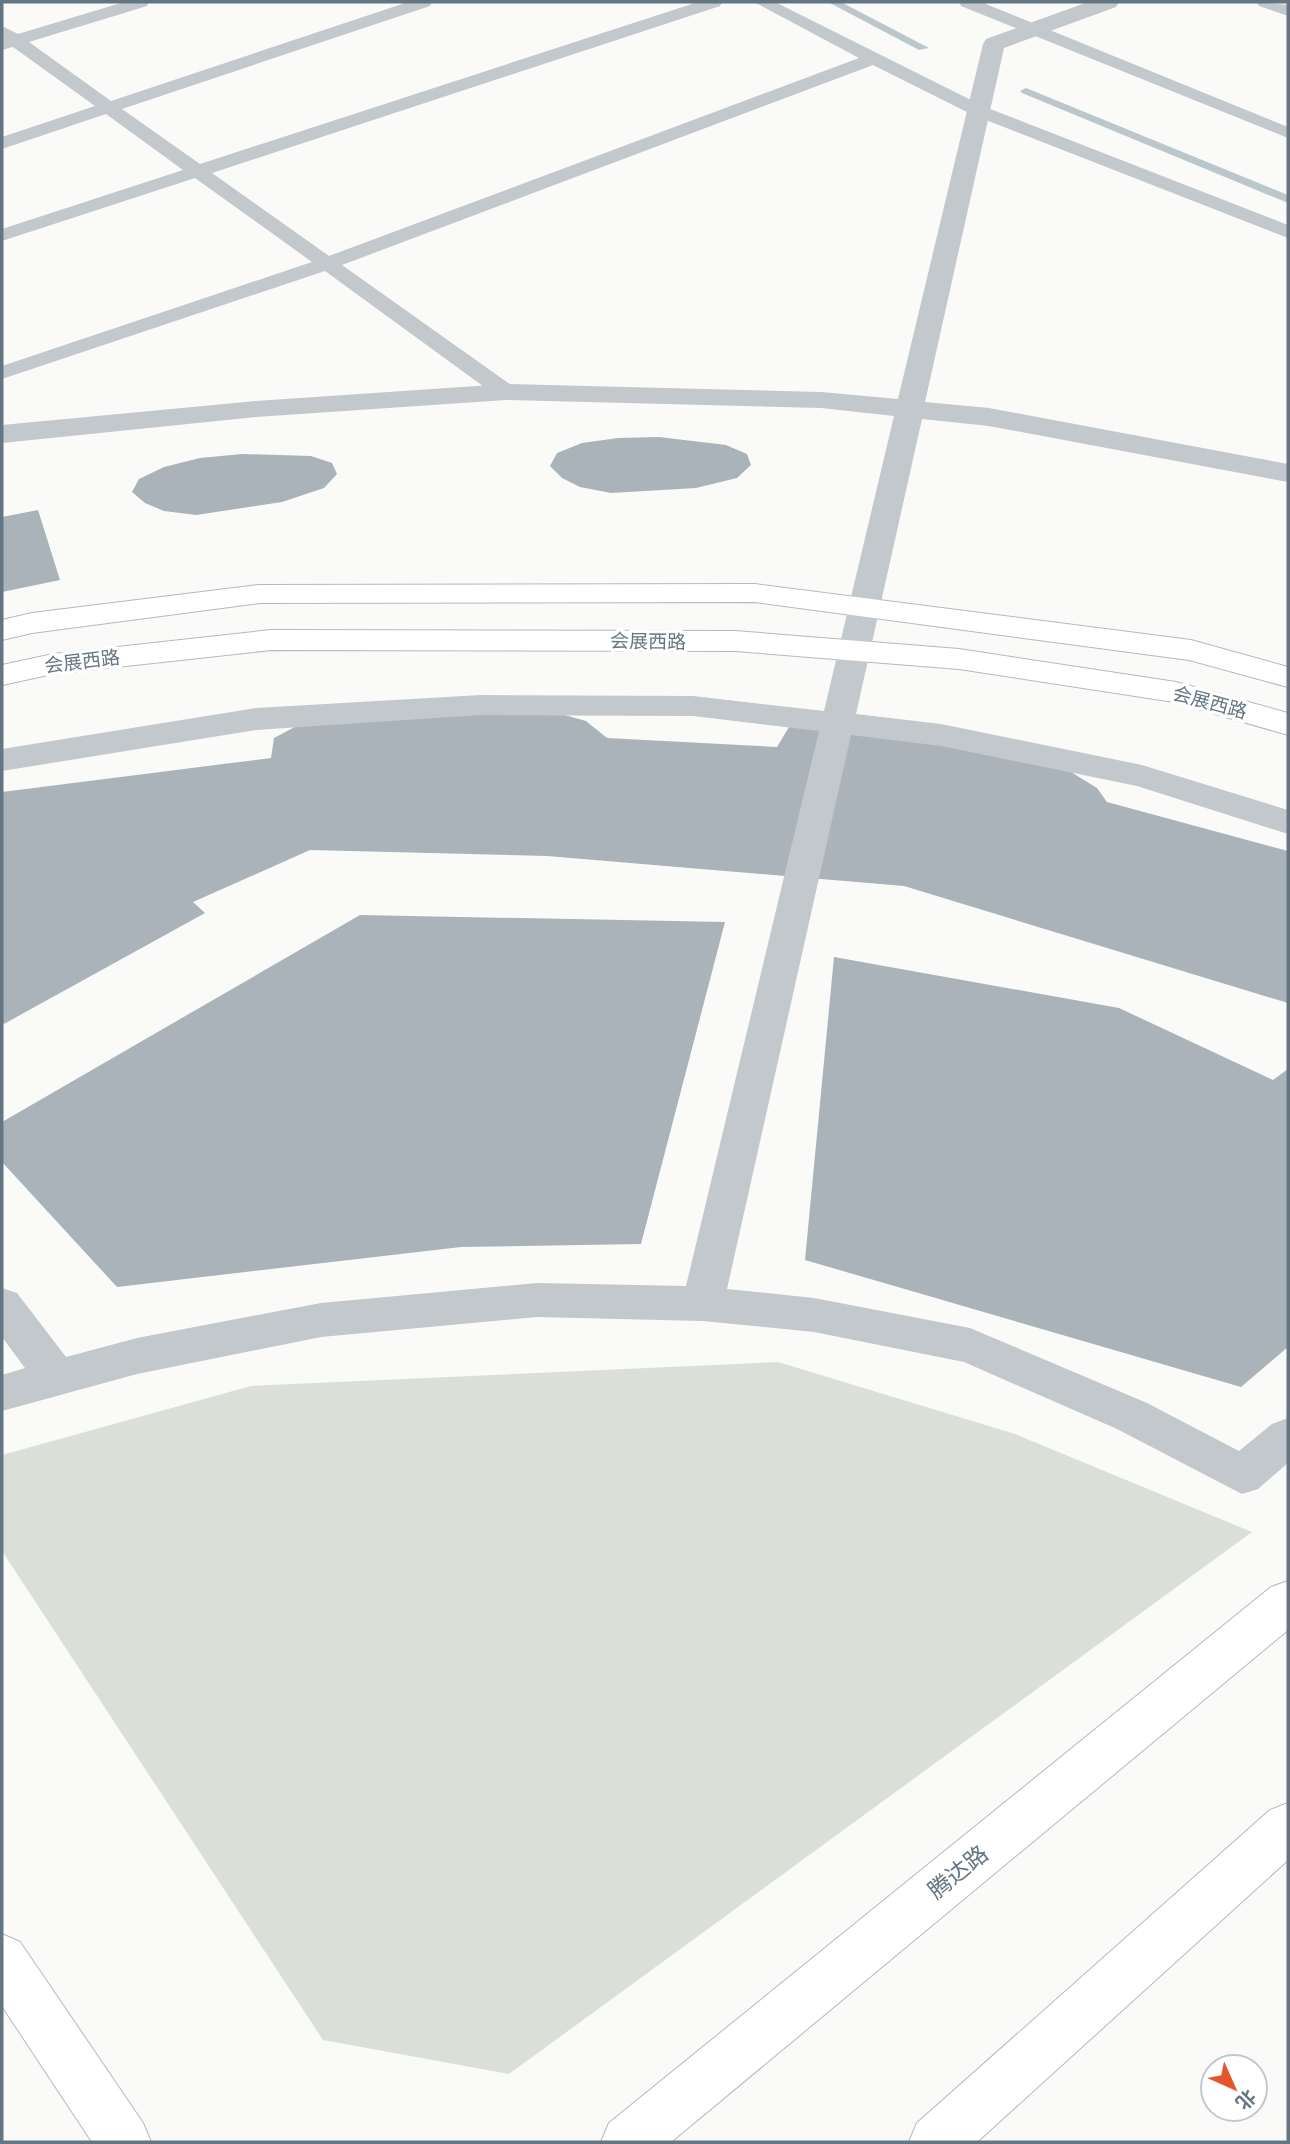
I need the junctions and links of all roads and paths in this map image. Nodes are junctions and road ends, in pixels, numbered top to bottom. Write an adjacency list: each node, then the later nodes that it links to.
1 (141, 2): 11 (lane)
2 (424, 2): 13 (lane)
3 (714, 2): 17 (lane)
4 (796, 2): 8 (lane)
5 (967, 2): 10 (lane)
6 (1108, 2): 10 (street)
7 (1265, 2): 9 (lane)
8 (768, 5): 12 (lane)
9 (1288, 11)
10 (1036, 29): 14 (street); 15 (lane)
11 (6, 39): 13 (lane)
12 (875, 58): 14 (lane); 20 (lane)
13 (110, 108): 16 (lane); 17 (lane)
14 (979, 111): 18 (lane); 23 (street)
15 (1288, 134)
16 (2, 143)
17 (199, 172): 19 (lane); 20 (lane)
18 (1288, 232)
19 (2, 235)
20 (327, 264): 21 (lane); 22 (lane)
21 (2, 373)
22 (506, 392): 23 (street); 24 (street)
23 (910, 409): 25 (street); 26 (street)
24 (2, 434)
25 (1288, 473)
26 (864, 606): 27 (main road); 28 (street); 30 (main road)
27 (2, 630)
28 (854, 650): 29 (main road, 会展西路); 31 (street); 32 (main road, 会展西路)
29 (2, 675)
30 (1288, 677)
31 (838, 722): 33 (street); 34 (street); 36 (street)
32 (1288, 724)
33 (2, 760)
34 (1288, 822)
35 (2, 1304): 37 (street)
36 (703, 1304): 37 (street); 39 (street)
37 (57, 1378): 38 (street)
38 (2, 1393)
39 (1288, 1437)
40 (1288, 1602): 44 (main road, 腾达路)
41 (1288, 1827): 45 (main road)
42 (2, 1960): 43 (main road)
43 (124, 2142)
44 (628, 2142)
45 (936, 2142)

